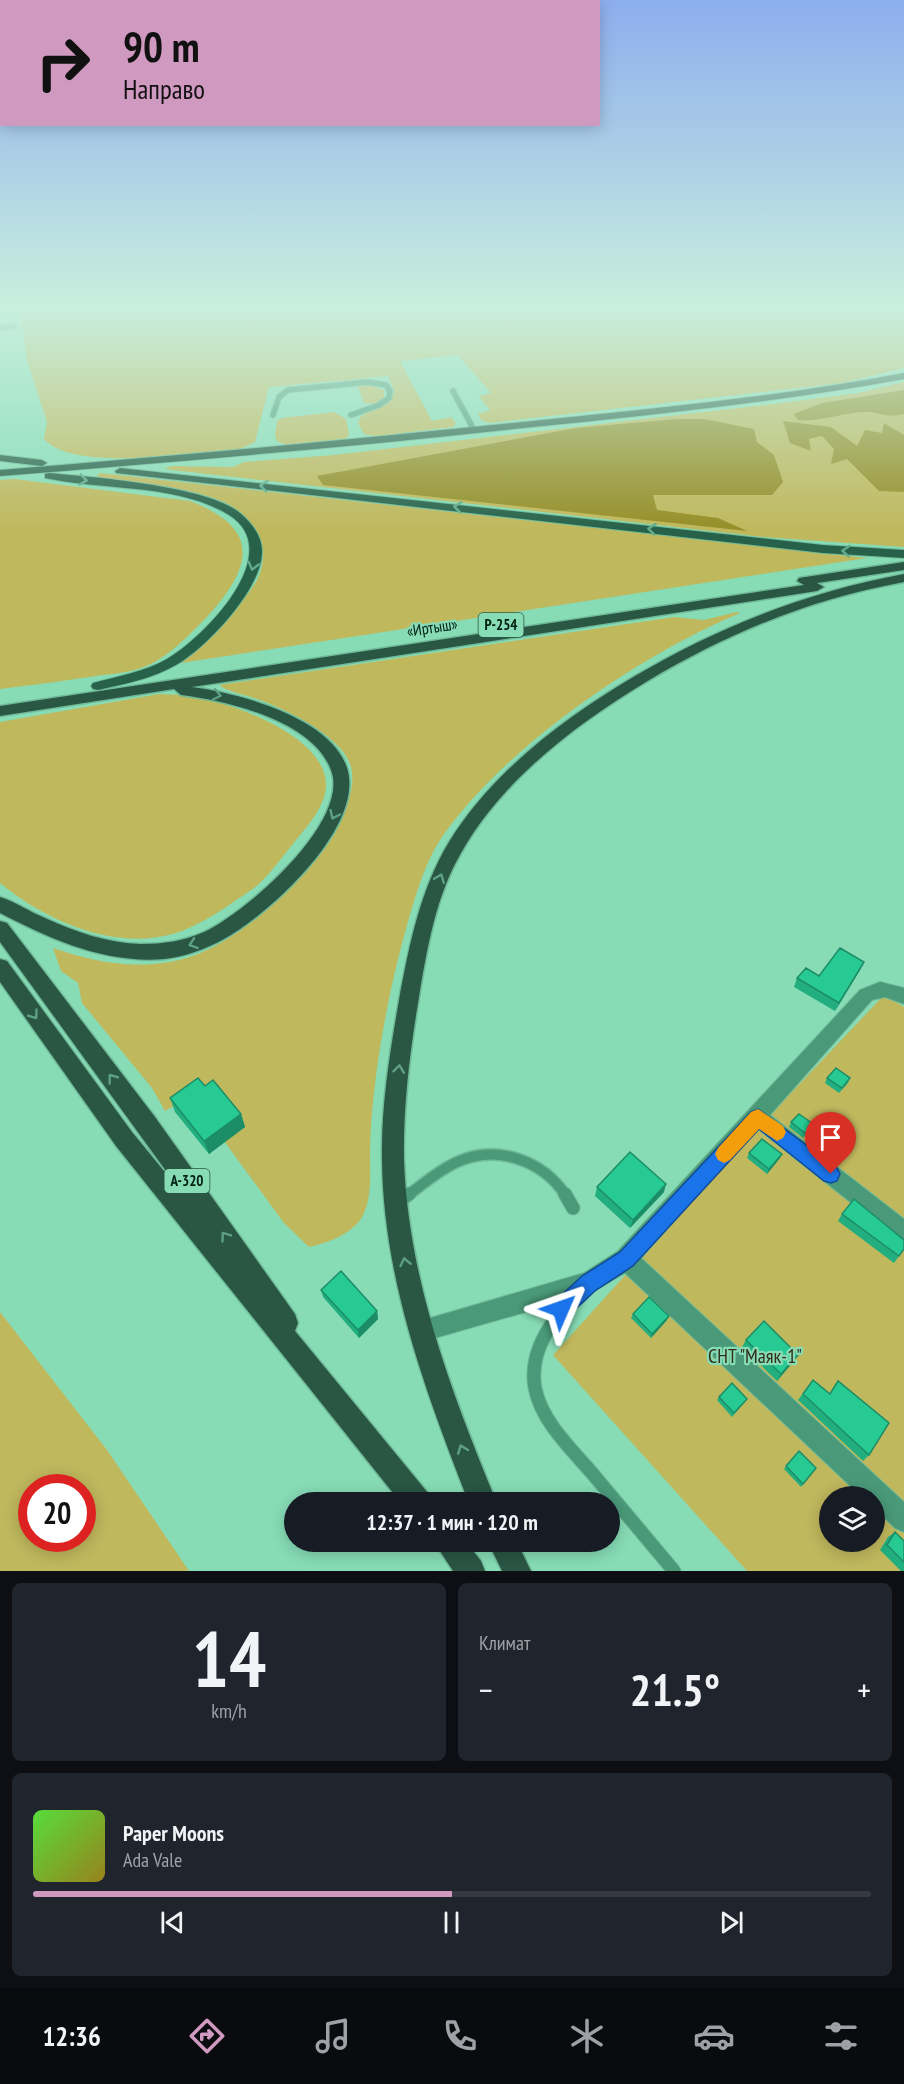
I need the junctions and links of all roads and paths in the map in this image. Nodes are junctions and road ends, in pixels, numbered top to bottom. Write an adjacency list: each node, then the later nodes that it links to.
1 (365, 382): 5 (lane)
2 (370, 382): 6 (lane)
3 (870, 382): 7 (main road)
4 (453, 391): 7 (lane)
5 (273, 415)
6 (351, 415)
7 (474, 430): 9 (main road)
8 (0, 458): 9 (main road)
9 (79, 466): 10 (main road); 11 (main road, one-way to 9)
10 (2, 473): 14 (main road, one-way to 14)
11 (904, 554)
12 (904, 566): 14 (highway, «Иртыш» / Р-254)
13 (904, 576): 15 (highway, «Иртыш» / Р-254); 23 (highway, one-way to 13)
14 (98, 686): 16 (highway, «Иртыш» / Р-254)
15 (117, 693): 17 (highway, «Иртыш» / Р-254); 18 (highway, one-way to 18)
16 (0, 700)
17 (0, 711)
18 (0, 904)
19 (0, 928): 29 (highway, А-320, one-way to 19)
20 (0, 967): 29 (highway, А-320, one-way to 29)
21 (904, 996): 22 (street)
22 (758, 1117): 25 (street); 26 (street)
23 (397, 1203): 24 (lane); 28 (highway, one-way to 23)
24 (573, 1208)
25 (904, 1232)
26 (627, 1259): 27 (street); 32 (street)
27 (589, 1283): 28 (street); 37 (lane)
28 (421, 1331): 31 (highway, one-way to 28)
29 (368, 1439): 30 (highway, А-320)
30 (409, 1492)
31 (479, 1492)
32 (904, 1519)
33 (456, 1552): 35 (highway)
34 (507, 1552): 36 (highway)
35 (471, 1571)
36 (517, 1571)
37 (674, 1571)

